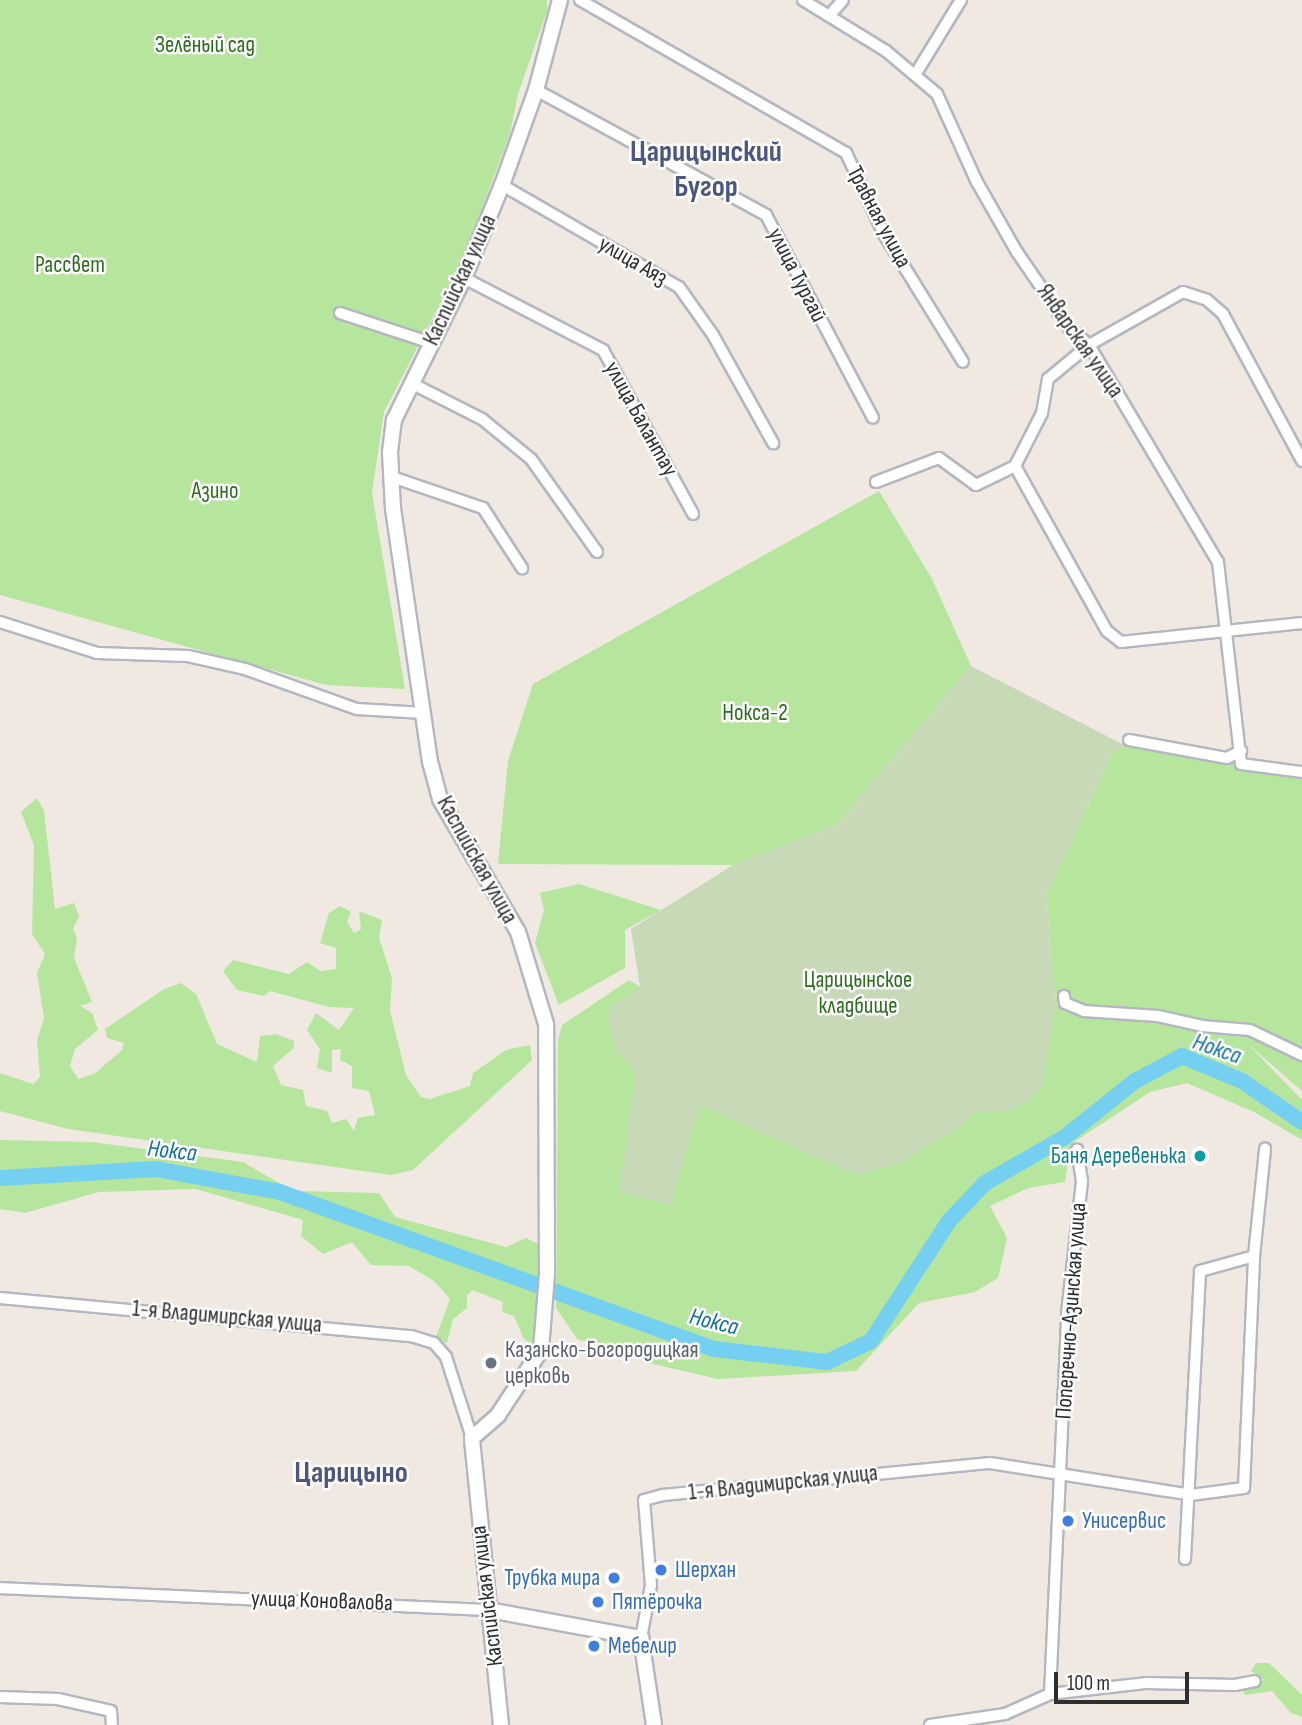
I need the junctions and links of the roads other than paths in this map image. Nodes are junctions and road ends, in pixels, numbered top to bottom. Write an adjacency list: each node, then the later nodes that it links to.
1 (560, 0): 8 (street, Каспийская улица)
2 (580, 0): 14 (street, Травная улица)
3 (803, 0): 6 (street, Январская улица)
4 (843, 0): 6 (street)
5 (961, 0): 7 (street)
6 (829, 16): 7 (street, Январская улица)
7 (915, 75): 13 (street, Январская улица)
8 (536, 90): 9 (street, Каспийская улица); 16 (street, улица Тургай)
9 (502, 185): 10 (street, Каспийская улица); 17 (street, улица Аяз)
10 (464, 278): 12 (street, Каспийская улица); 22 (street, улица Балантау)
11 (340, 313): 12 (street)
12 (432, 343): 15 (street, Каспийская улица)
13 (1089, 345): 18 (street); 19 (street); 27 (street, Январская улица)
14 (962, 362)
15 (411, 383): 20 (street, Каспийская улица); 23 (street)
16 (873, 418)
17 (773, 443)
18 (1302, 461)
19 (1015, 466): 21 (street); 27 (street)
20 (392, 477): 24 (street); 28 (street, Каспийская улица)
21 (876, 482)
22 (693, 514)
23 (597, 552)
24 (522, 568)
25 (0, 622): 28 (street)
26 (1302, 623): 27 (street)
27 (1228, 634): 30 (street, Январская улица)
28 (424, 713): 38 (street, Каспийская улица)
29 (1129, 740): 30 (street)
30 (1241, 751): 31 (street, Январская улица)
31 (1302, 772)
32 (1064, 996): 33 (street)
33 (1302, 1055)
34 (1077, 1149): 39 (street, Поперечно-Азинская улица)
35 (1265, 1149): 36 (street)
36 (1254, 1256): 40 (street); 40 (street)
37 (0, 1298): 38 (street, 1-я Владимирская улица)
38 (472, 1438): 43 (street, Каспийская улица)
39 (1061, 1473): 40 (street); 44 (street, 1-я Владимирская улица); 46 (street, Поперечно-Азинская улица)
40 (1191, 1494): 41 (street)
41 (1185, 1559)
42 (0, 1588): 43 (street, улица Коновалова)
43 (488, 1610): 44 (street, улица Коновалова); 49 (street, Каспийская улица)
44 (642, 1638): 50 (street)
45 (1255, 1681): 46 (street)
46 (1049, 1694): 51 (street)
47 (0, 1697): 48 (street)
48 (111, 1725)
49 (501, 1725)
50 (654, 1725)
51 (930, 1725)

